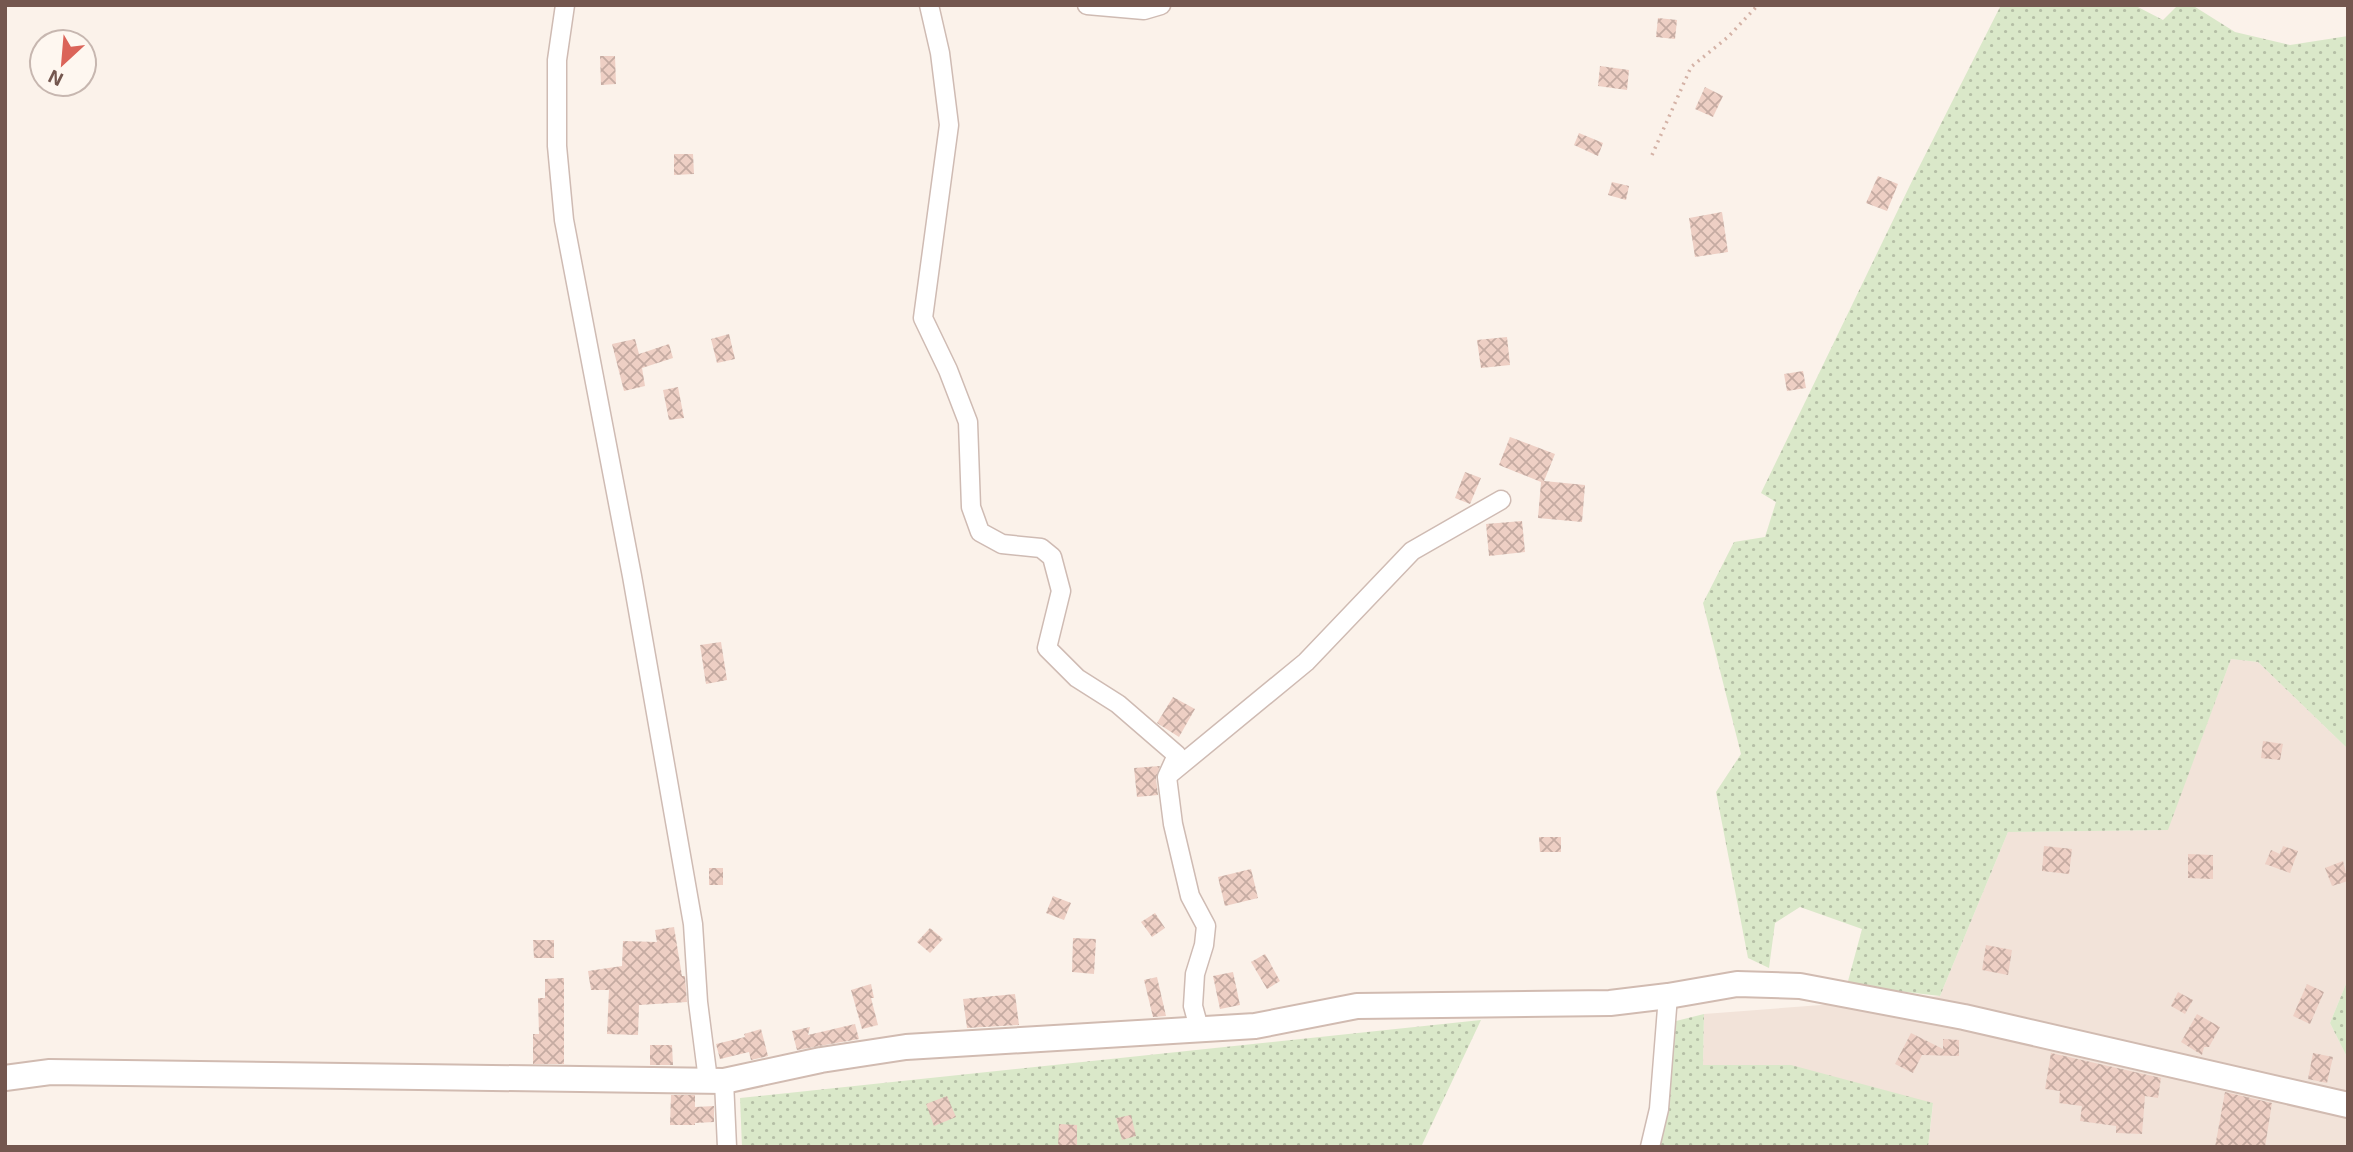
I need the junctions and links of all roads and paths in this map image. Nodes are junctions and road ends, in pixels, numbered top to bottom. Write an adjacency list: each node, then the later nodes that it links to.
1 (565, 5): 12 (street)
2 (1087, 5): 3 (street)
3 (1161, 5)
4 (1758, 5): 6 (path)
5 (932, 8): 8 (street)
6 (1652, 155)
7 (1501, 500): 8 (street)
8 (1167, 777): 10 (street)
9 (1668, 996): 10 (street); 13 (street); 15 (street)
10 (1199, 1028): 12 (street)
11 (5, 1078): 12 (street)
12 (716, 1081): 14 (street)
13 (2348, 1105)
14 (727, 1147)
15 (1650, 1147)

